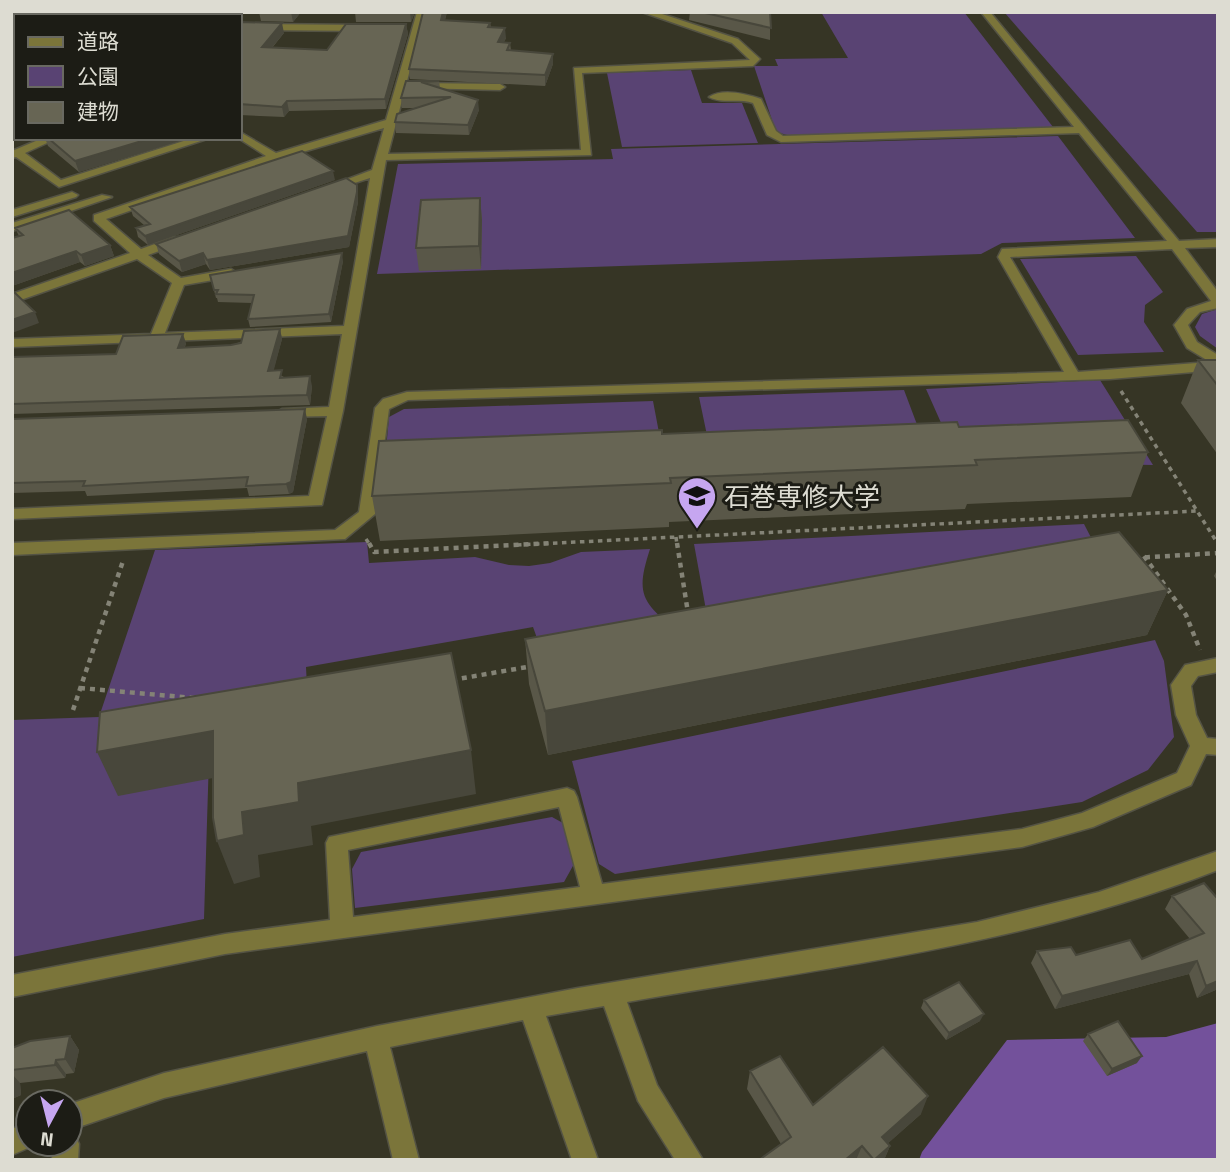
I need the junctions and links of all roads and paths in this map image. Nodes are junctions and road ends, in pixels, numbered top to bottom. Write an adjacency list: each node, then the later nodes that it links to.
1 (256, 12): 6 (street)
2 (421, 12): 12 (street)
3 (646, 12): 22 (street)
4 (985, 12): 16 (street)
5 (242, 27): 6 (street)
6 (252, 27): 7 (street)
7 (301, 27): 8 (street); 10 (street)
8 (339, 28): 9 (street); 11 (street)
9 (377, 28)
10 (292, 42)
11 (333, 42)
12 (402, 85): 13 (street); 15 (street)
13 (500, 87)
14 (714, 97): 16 (street)
15 (392, 122): 21 (street); 22 (street)
16 (1082, 130): 32 (street)
17 (242, 136): 21 (street)
18 (48, 140): 20 (street)
19 (199, 140): 23 (street)
20 (15, 154): 23 (street)
21 (275, 157): 27 (street)
22 (378, 164): 25 (street); 38 (street)
23 (81, 177): 24 (street)
24 (94, 188): 26 (street); 28 (street)
25 (310, 195)
26 (106, 197): 27 (street); 29 (street)
27 (121, 208): 33 (street)
28 (12, 214)
29 (12, 227)
30 (192, 235): 33 (street)
31 (1218, 243): 32 (street)
32 (1176, 245): 37 (street); 43 (street)
33 (139, 254): 35 (street); 36 (street)
34 (246, 271): 35 (street)
35 (179, 282): 39 (street)
36 (12, 299)
37 (1218, 302): 41 (street)
38 (349, 330): 39 (street); 44 (street)
39 (156, 338): 40 (street)
40 (12, 343)
41 (1218, 363): 42 (street)
42 (1110, 375): 43 (street); 46 (path)
43 (1073, 376): 48 (street)
44 (336, 411): 45 (street); 47 (street)
45 (269, 413)
46 (1197, 511): 49 (path); 51 (path)
47 (12, 514)
48 (358, 523): 49 (path); 50 (street)
49 (676, 537): 56 (path)
50 (129, 544): 52 (street); 60 (path)
51 (1218, 544)
52 (12, 549)
53 (1218, 553): 54 (path)
54 (1144, 556): 55 (path); 58 (path)
55 (1130, 559)
56 (690, 625)
57 (544, 664): 59 (path)
58 (1212, 666): 63 (street)
59 (450, 681)
60 (80, 688): 61 (path); 62 (path)
61 (206, 698)
62 (73, 710)
63 (1209, 746): 65 (street)
64 (1218, 860): 68 (street)
65 (593, 893): 66 (street); 66 (street)
66 (342, 928): 67 (street)
67 (12, 986)
68 (612, 993): 69 (street); 74 (street)
69 (531, 1008): 70 (street); 73 (street)
70 (376, 1038): 71 (street); 72 (street)
71 (84, 1111)
72 (406, 1160)
73 (585, 1160)
74 (690, 1160)

